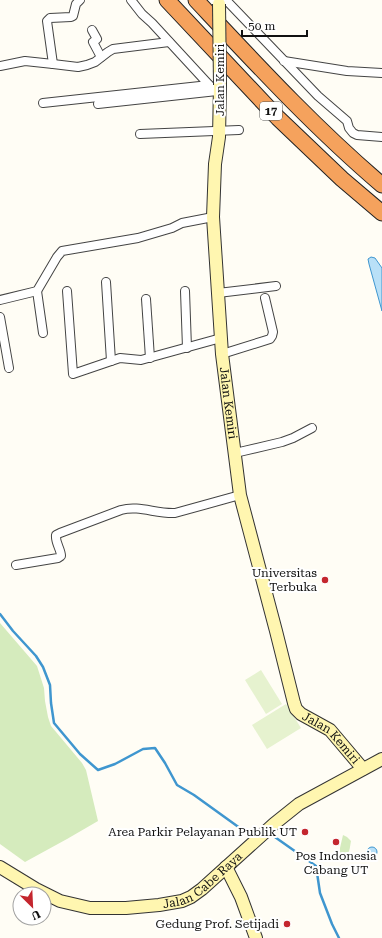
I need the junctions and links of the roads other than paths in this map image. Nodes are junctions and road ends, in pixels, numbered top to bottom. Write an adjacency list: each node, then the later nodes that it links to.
1 (80, 0): 10 (street)
2 (131, 0): 7 (street)
3 (167, 0): 21 (highway, 17)
4 (196, 0): 20 (highway, 17)
5 (221, 1): 9 (street); 13 (street, Jalan Kemiri, bridge)
6 (92, 30): 8 (street)
7 (169, 42): 8 (street); 13 (street)
8 (102, 57): 10 (street)
9 (284, 61): 12 (street); 19 (street)
10 (53, 64): 11 (street)
11 (0, 66)
12 (382, 73)
13 (217, 89): 14 (street); 15 (street); 17 (street, Jalan Kemiri)
14 (43, 103)
15 (98, 104)
16 (239, 130): 17 (street)
17 (219, 131): 18 (street); 22 (street, Jalan Kemiri)
18 (140, 134)
19 (382, 137)
20 (382, 185)
21 (382, 213)
22 (213, 217): 25 (street); 28 (street, Jalan Kemiri)
23 (106, 282): 38 (street)
24 (276, 286): 28 (street)
25 (37, 291): 31 (street); 33 (street)
26 (67, 291): 38 (street)
27 (185, 291): 35 (street)
28 (218, 293): 34 (street, Jalan Kemiri)
29 (265, 298): 36 (street)
30 (146, 299): 37 (street)
31 (0, 300)
32 (0, 317): 39 (street)
33 (43, 333)
34 (220, 338): 35 (street); 36 (street, Jalan Kemiri)
35 (187, 348): 37 (street)
36 (222, 354): 41 (street, Jalan Kemiri)
37 (150, 358): 38 (street)
38 (111, 361)
39 (9, 368)
40 (312, 428): 41 (street)
41 (235, 453): 42 (street, Jalan Kemiri)
42 (240, 495): 43 (street); 45 (street, Jalan Kemiri)
43 (16, 565)
44 (382, 759): 45 (street, Jalan Cabe Raya)
45 (363, 769): 47 (street, Jalan Cabe Raya)
46 (0, 867): 47 (street, Jalan Cabe Raya)
47 (226, 867): 48 (street)
48 (256, 938)

